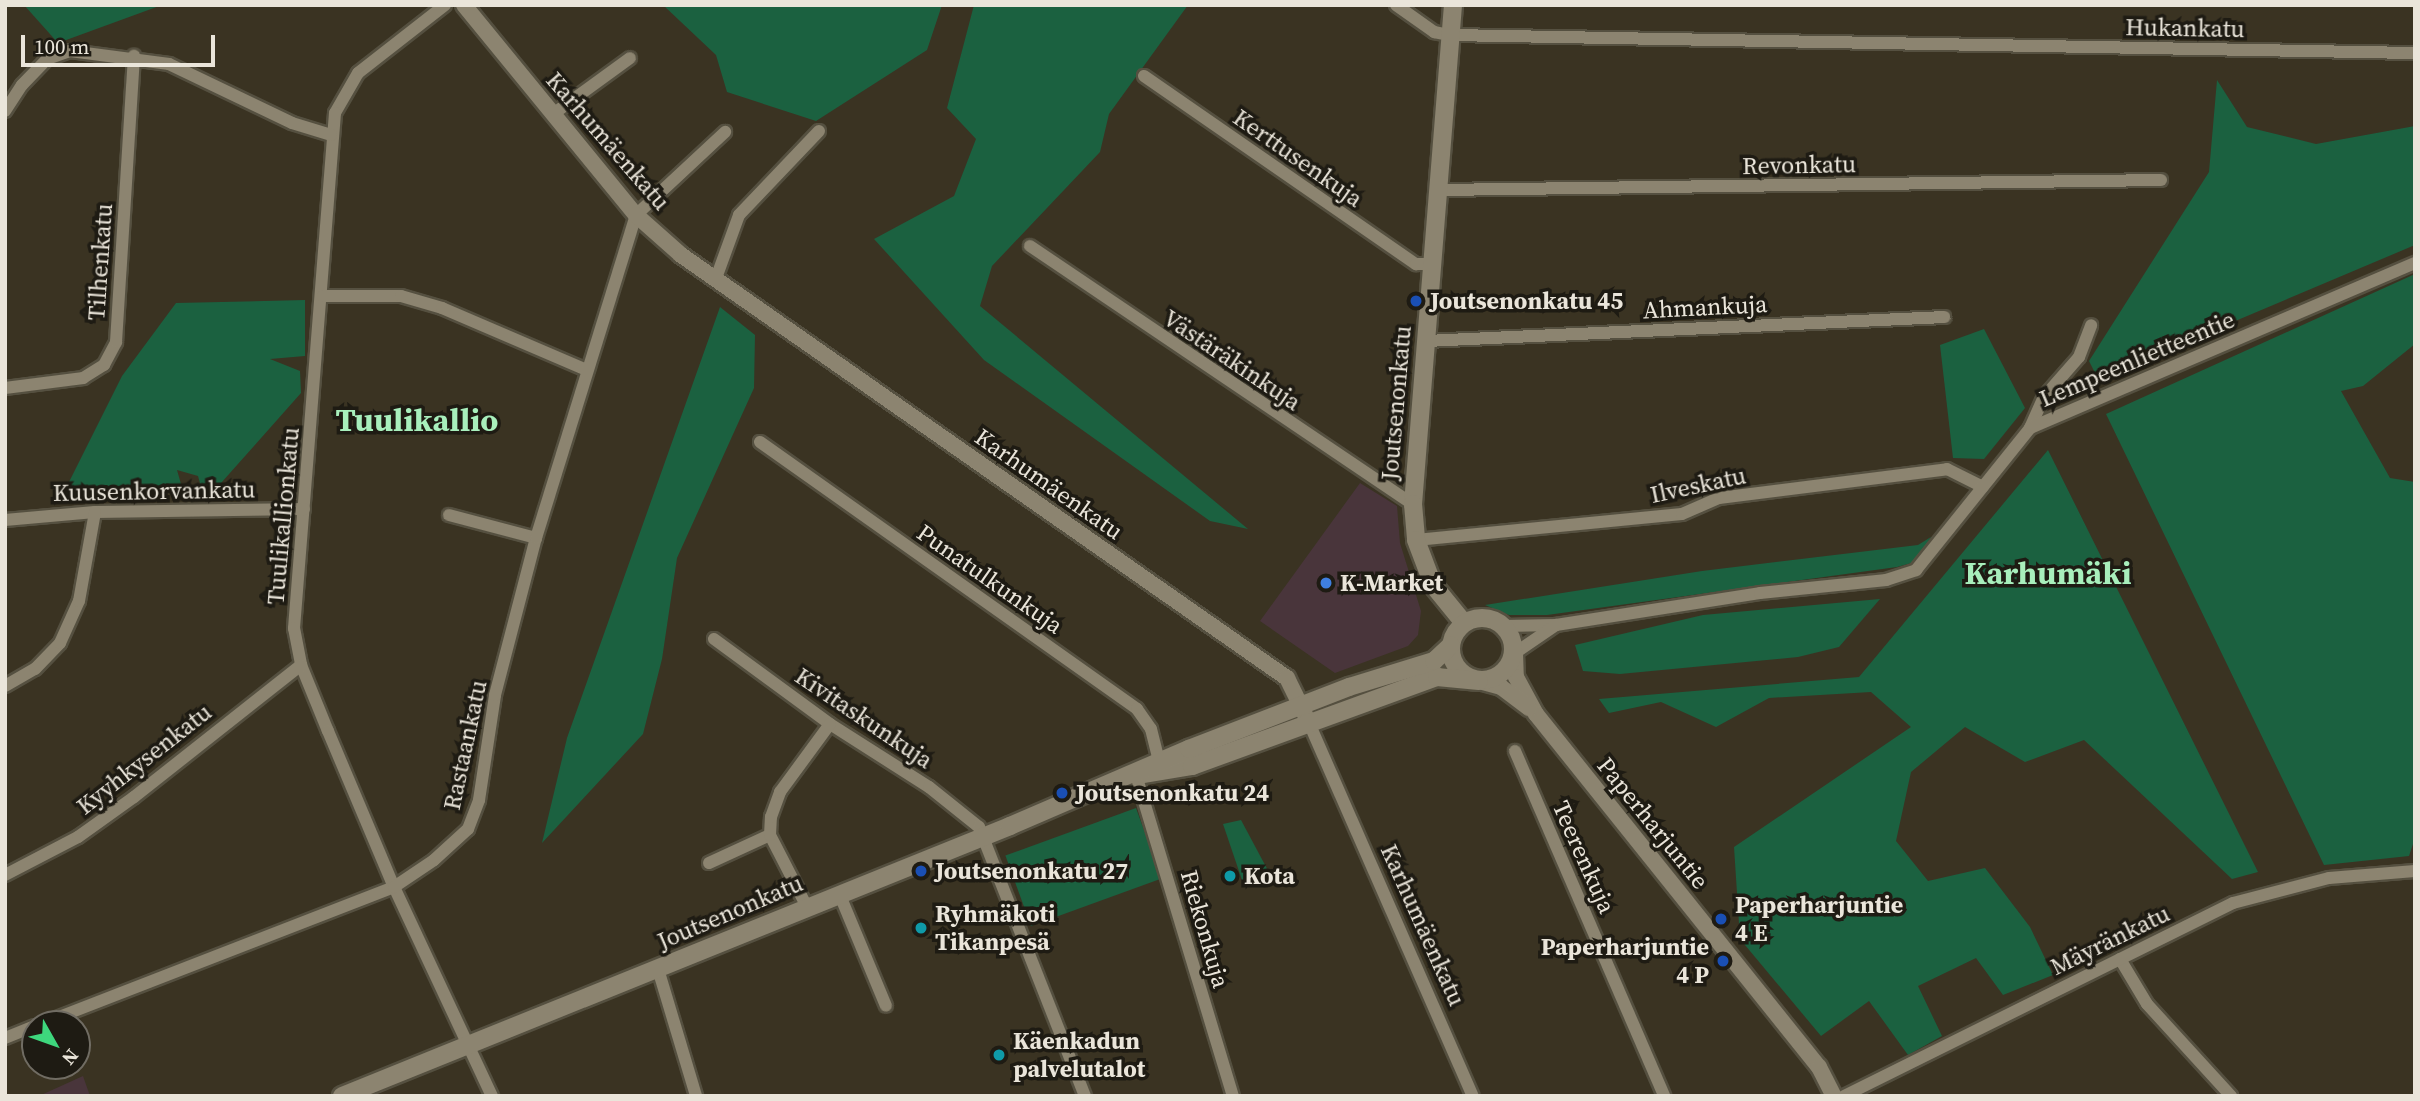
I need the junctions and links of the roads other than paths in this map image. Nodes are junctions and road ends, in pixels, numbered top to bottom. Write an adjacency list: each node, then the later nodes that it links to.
1 (445, 5): 14 (street, Tuulikallionkatu)
2 (464, 5): 11 (street, Karhumäenkatu)
3 (1396, 5): 5 (street)
4 (1453, 5): 5 (main road, Joutsenonkatu)
5 (1450, 36): 6 (street, Hukankatu); 16 (main road, Joutsenonkatu)
6 (2415, 52)
7 (134, 56): 10 (street); 14 (street); 27 (street, Tilhenkatu)
8 (630, 58): 11 (street)
9 (1144, 76): 20 (street, Kerttusenkuja)
10 (5, 111)
11 (553, 114): 17 (street, Karhumäenkatu)
12 (819, 131): 21 (street)
13 (725, 132): 17 (street)
14 (331, 135): 22 (street, Tuulikallionkatu)
15 (2161, 180): 16 (street, Revonkatu)
16 (1438, 190): 20 (main road, Joutsenonkatu)
17 (636, 215): 21 (street, Karhumäenkatu); 26 (street, Rastaankatu)
18 (1030, 246): 31 (street, Västäräkinkuja)
19 (2415, 263): 28 (street, Lempeenlietteentie)
20 (1432, 264): 25 (main road, Joutsenonkatu)
21 (715, 281): 47 (street, Karhumäenkatu)
22 (323, 296): 26 (street); 32 (street, Tuulikallionkatu)
23 (1944, 317): 25 (street, Ahmankuja)
24 (2091, 325): 28 (street)
25 (1426, 341): 31 (main road, Joutsenonkatu)
26 (587, 370): 36 (street, Rastaankatu)
27 (5, 388)
28 (2030, 428): 30 (street, Lempeenlietteentie)
29 (760, 442): 52 (street, Punatulkunkuja)
30 (1983, 487): 37 (street, Ilveskatu); 39 (street, Lempeenlietteentie)
31 (1413, 504): 37 (main road, Joutsenonkatu)
32 (304, 509): 33 (street, Kuusenkorvankatu); 44 (street, Tuulikallionkatu)
33 (95, 512): 35 (street, Kuusenkorvankatu); 46 (street)
34 (449, 515): 36 (street)
35 (5, 520)
36 (536, 538): 59 (street, Rastaankatu)
37 (1416, 540): 38 (main road, Joutsenonkatu)
38 (1464, 623): 40 (main road); 42 (main road)
39 (1556, 625): 40 (street, Lempeenlietteentie); 43 (street, Lempeenlietteentie)
40 (1504, 626): 43 (main road)
41 (714, 639): 50 (street, Kivitaskunkuja)
42 (1451, 645): 45 (main road); 47 (main road, Joutsenonkatu)
43 (1515, 653): 45 (main road); 48 (street, Paperharjuntie)
44 (301, 665): 58 (street, Kyyhkysenkatu); 59 (street, Tuulikallionkatu)
45 (1479, 681): 48 (street, Paperharjuntie); 49 (main road, Joutsenonkatu)
46 (5, 686)
47 (1302, 705): 49 (street, Karhumäenkatu); 52 (main road, Joutsenonkatu)
48 (1536, 714): 75 (street, Paperharjuntie)
49 (1309, 723): 52 (main road, Joutsenonkatu); 73 (street, Karhumäenkatu)
50 (830, 724): 54 (street); 55 (street, Kivitaskunkuja)
51 (1515, 751): 74 (street, Teerenkuja)
52 (1161, 768): 53 (main road, Joutsenonkatu)
53 (1136, 775): 55 (main road, Joutsenonkatu); 72 (street, Riekonkuja)
54 (770, 835): 56 (street); 61 (street)
55 (986, 836): 60 (main road, Joutsenonkatu); 71 (street)
56 (709, 863)
57 (2413, 871): 62 (street, Mäyränkatu)
58 (5, 875)
59 (394, 887): 65 (street, Rastaankatu); 66 (street, Tuulikallionkatu)
60 (839, 893): 61 (main road, Joutsenonkatu); 64 (street)
61 (807, 907): 63 (main road, Joutsenonkatu)
62 (2120, 959): 67 (street, Mäyränkatu); 77 (street)
63 (658, 969): 66 (main road, Joutsenonkatu); 70 (street)
64 (886, 1006)
65 (77, 1010)
66 (470, 1044): 68 (main road, Joutsenonkatu); 69 (street, Tuulikallionkatu)
67 (1863, 1093): 76 (street, Mäyränkatu)
68 (342, 1096)
69 (492, 1096)
70 (696, 1096)
71 (1085, 1096)
72 (1233, 1096)
73 (1474, 1096)
74 (1664, 1096)
75 (1834, 1096)
76 (1843, 1096)
77 (2231, 1096)

